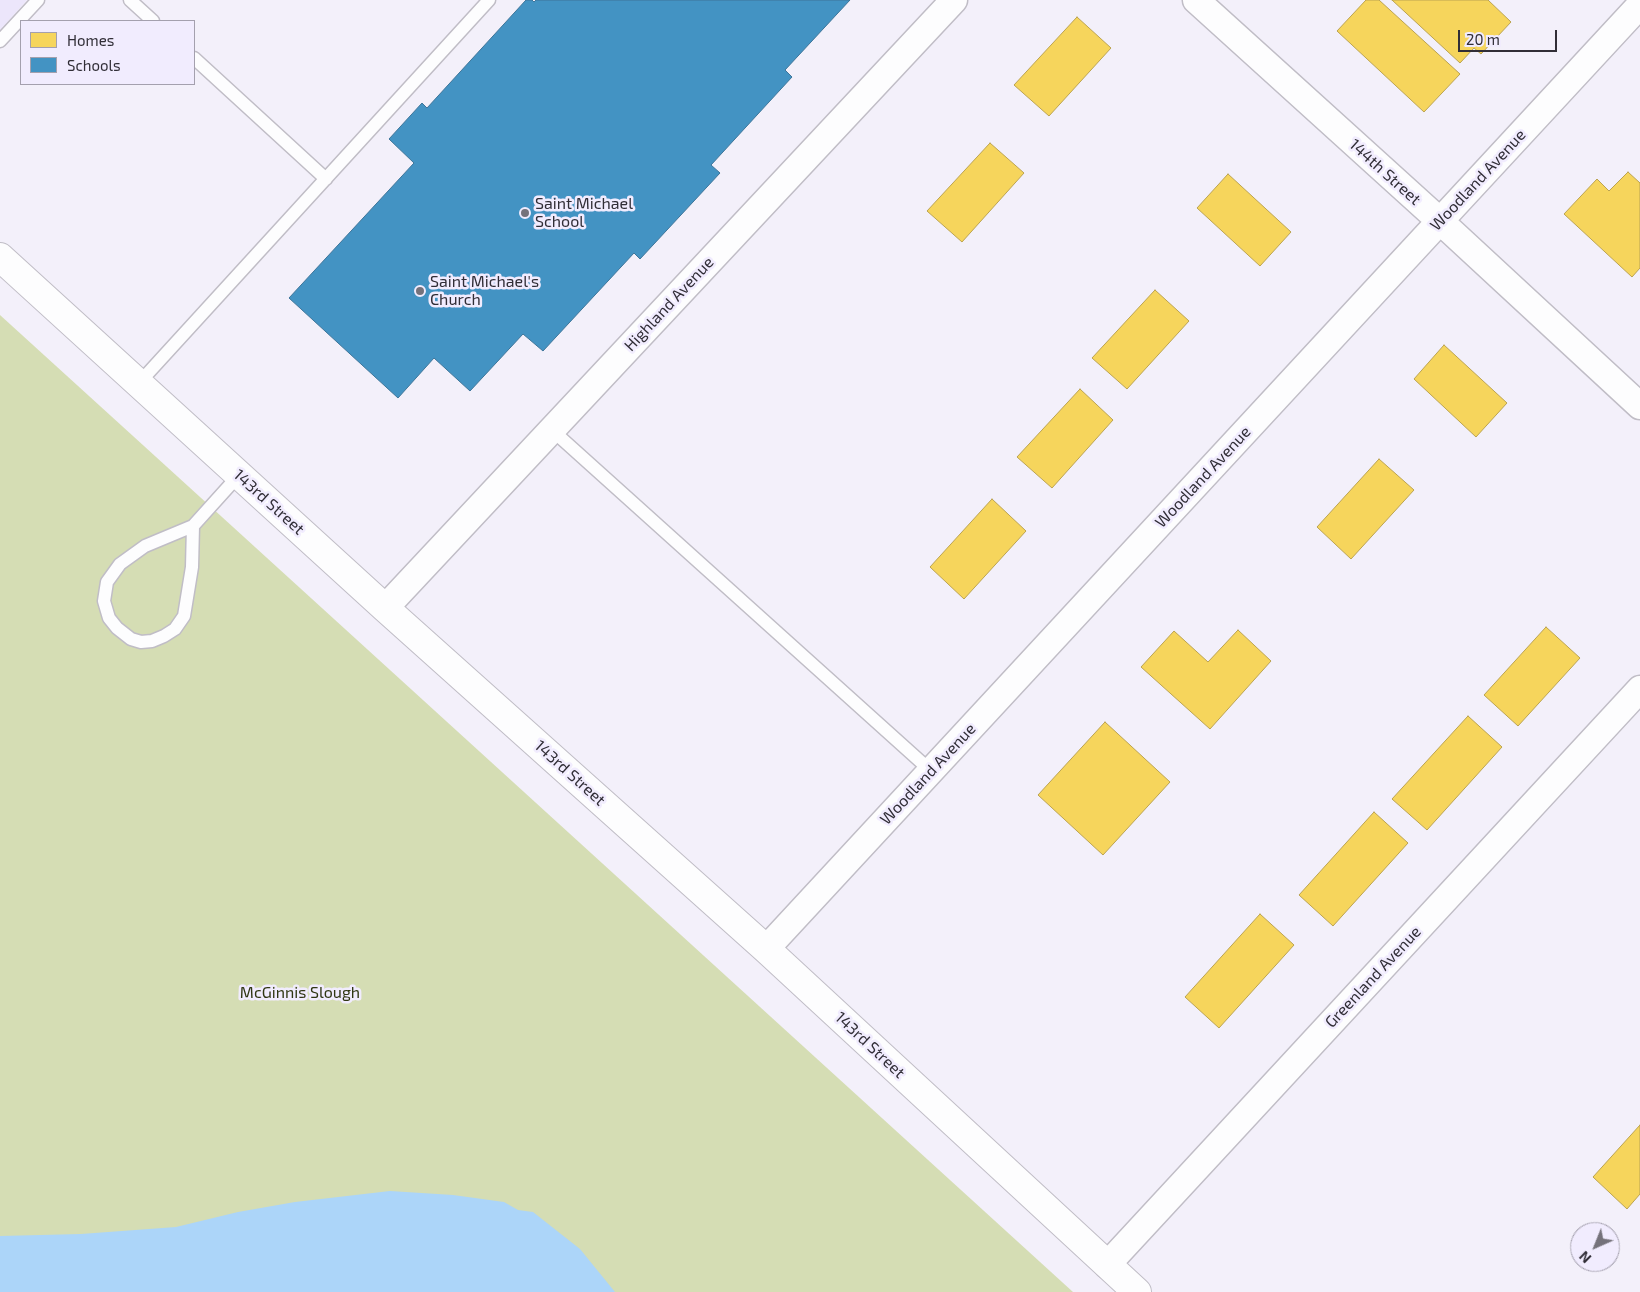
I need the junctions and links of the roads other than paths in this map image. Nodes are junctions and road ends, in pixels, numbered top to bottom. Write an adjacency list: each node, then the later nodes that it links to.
1 (38, 0): 8 (lane)
2 (130, 0): 7 (lane)
3 (489, 0): 10 (lane)
4 (954, 0): 15 (street, Highland Avenue)
5 (1196, 0): 11 (street, 144th Street)
6 (1640, 5): 11 (street, Woodland Avenue)
7 (153, 20)
8 (0, 41)
9 (195, 59): 10 (lane)
10 (326, 179): 13 (lane)
11 (1440, 221): 14 (street, 144th Street); 20 (street, Woodland Avenue)
12 (0, 257): 13 (main road, 143rd Street)
13 (139, 383): 16 (main road, 143rd Street)
14 (1640, 406)
15 (552, 430): 18 (street, Highland Avenue); 20 (lane)
16 (239, 475): 17 (lane); 18 (main road, 143rd Street)
17 (193, 526): 17 (lane)
18 (385, 608): 21 (main road, 143rd Street)
19 (1640, 689): 22 (street, Greenland Avenue)
20 (931, 772): 21 (street, Woodland Avenue)
21 (766, 949): 22 (main road, 143rd Street)
22 (1107, 1265): 23 (main road, 143rd Street)
23 (1137, 1292)

